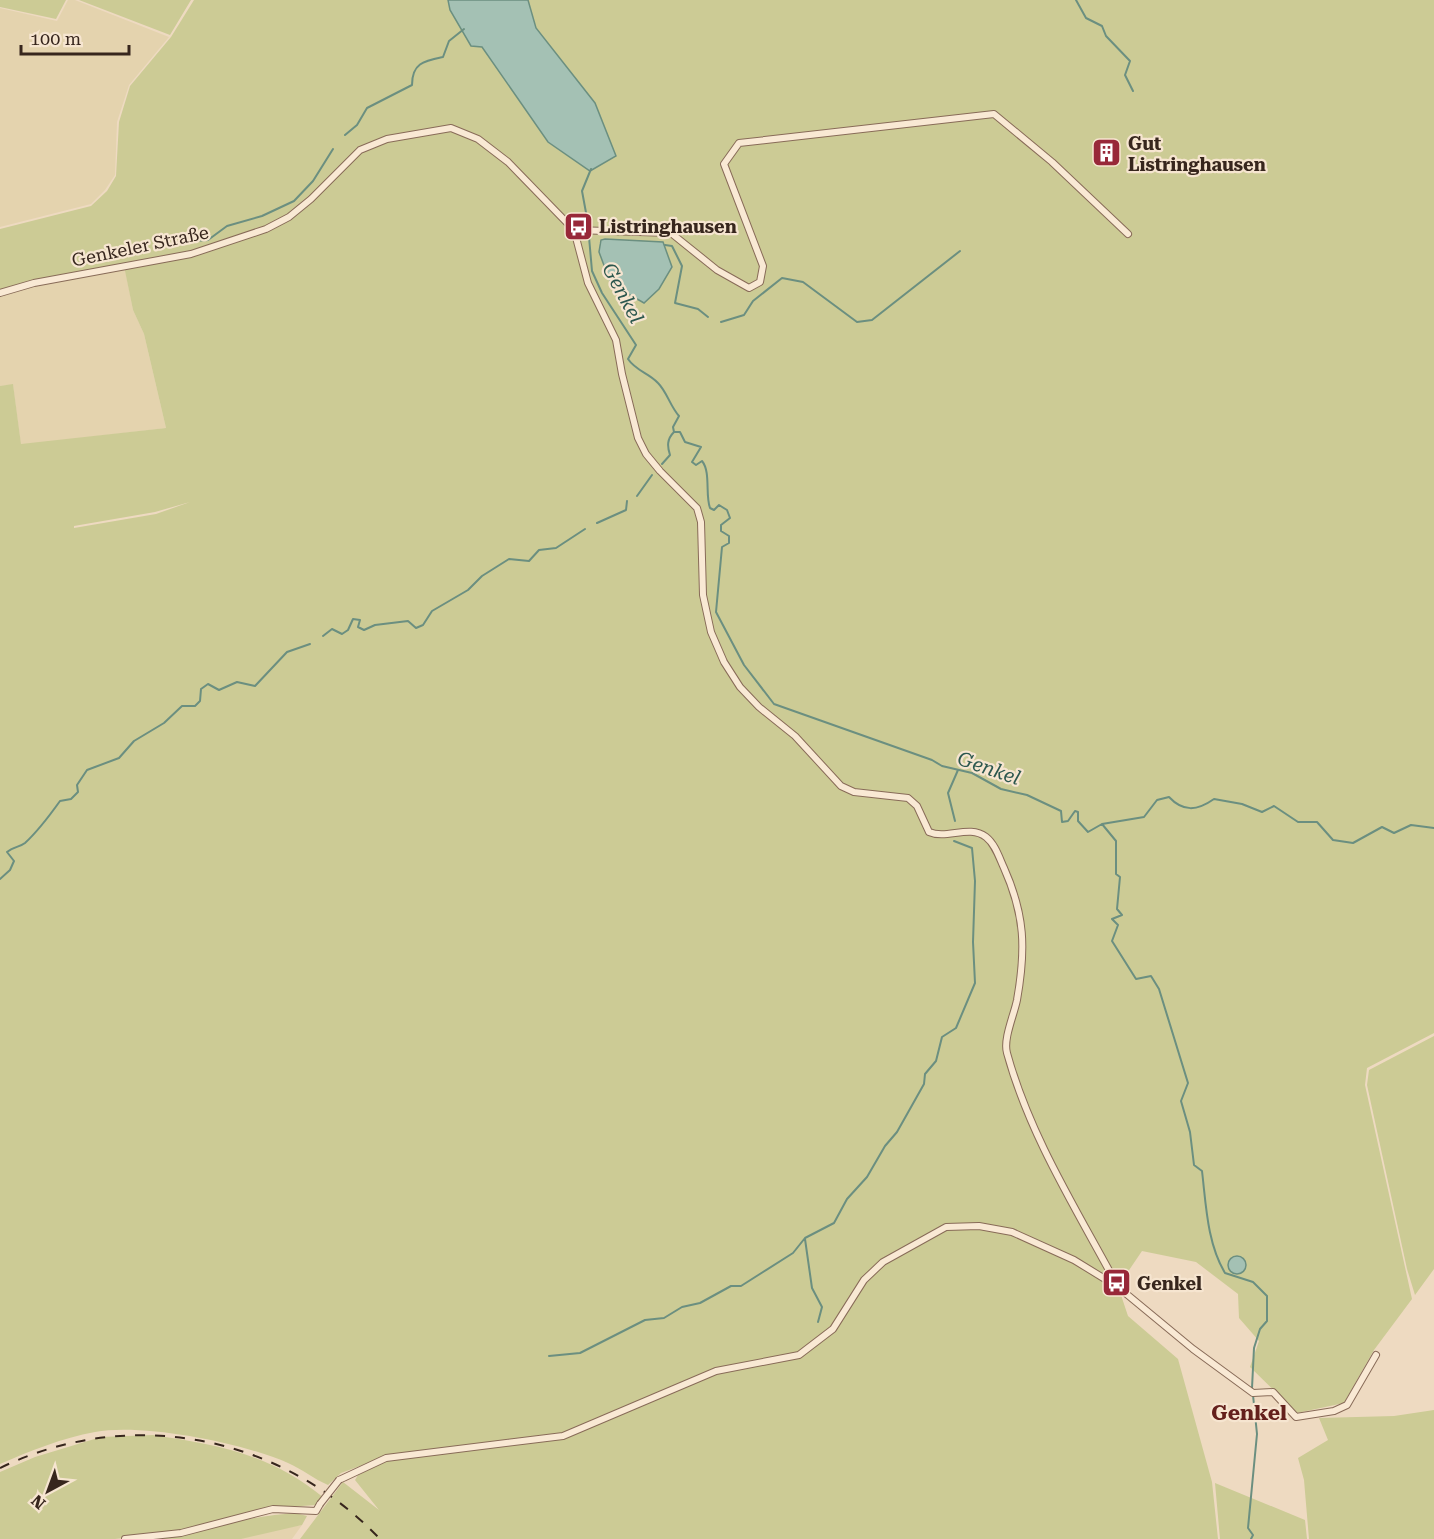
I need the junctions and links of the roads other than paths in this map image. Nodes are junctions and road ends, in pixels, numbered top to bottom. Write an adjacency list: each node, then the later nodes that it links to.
1 (574, 230): 2 (street); 3 (street, Genkeler Straße); 4 (street)
2 (1128, 234)
3 (0, 293)
4 (1119, 1287): 5 (street); 6 (street, bridge)
5 (1376, 1354)
6 (125, 1539)

